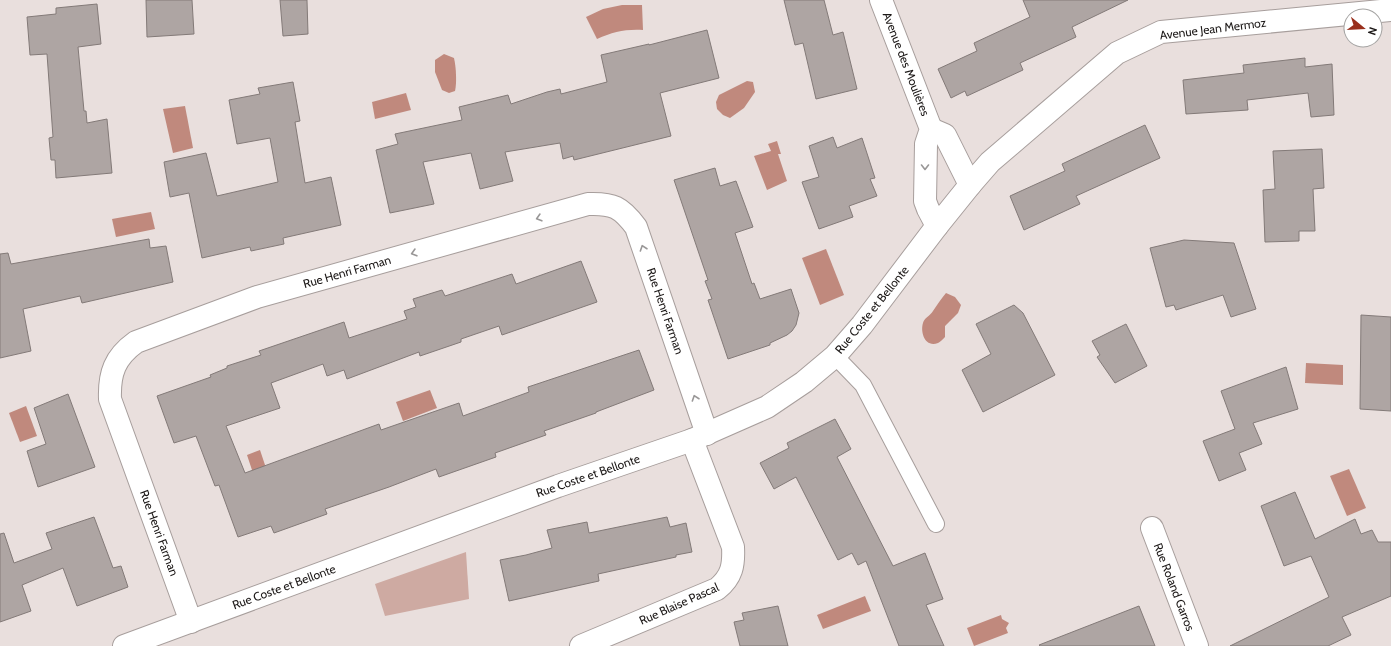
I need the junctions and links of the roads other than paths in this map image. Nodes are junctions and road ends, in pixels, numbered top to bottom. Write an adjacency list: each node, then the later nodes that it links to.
1 (881, 0): 3 (street, Avenue des Moulières)
2 (1391, 10): 4 (street, Avenue Jean Mermoz)
3 (931, 129): 4 (street, Avenue des Moulières); 5 (street, Avenue des Moulières, one-way to 5)
4 (970, 185): 5 (street, Rue Coste et Bellonte)
5 (937, 226): 6 (street, Rue Coste et Bellonte)
6 (835, 356): 7 (street, Rue Coste et Bellonte); 8 (lane)
7 (700, 437): 10 (street, Rue Coste et Bellonte); 10 (street, Rue Henri Farman, one-way to 10); 12 (street, Rue Blaise Pascal)
8 (936, 524)
9 (1152, 528): 13 (street, Rue Roland Garros)
10 (192, 622): 11 (street, Rue Coste et Bellonte)
11 (124, 646)
12 (581, 646)
13 (1197, 646)

